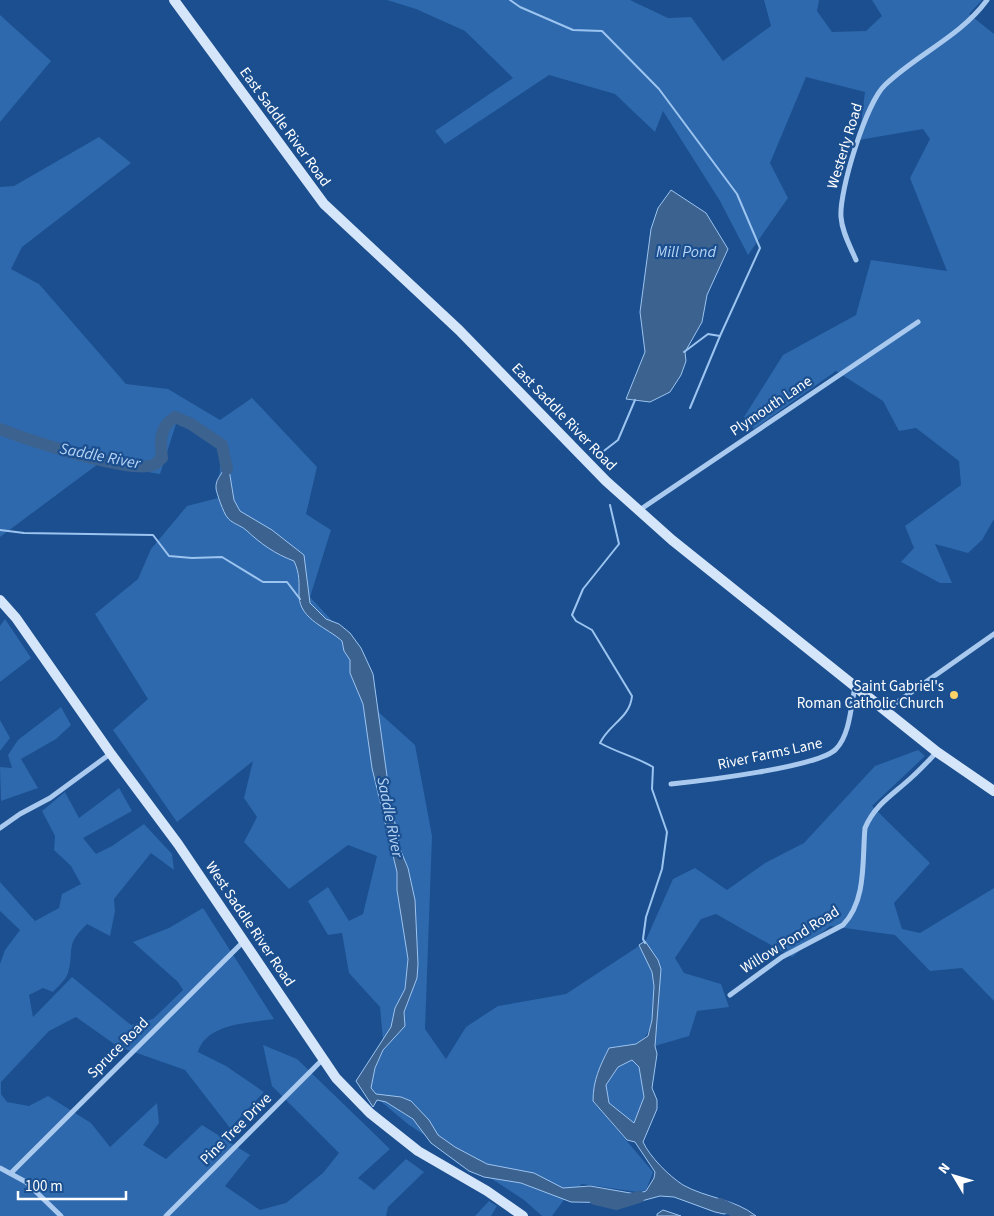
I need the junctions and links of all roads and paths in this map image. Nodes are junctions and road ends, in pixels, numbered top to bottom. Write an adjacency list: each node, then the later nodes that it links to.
1 (174, 0): 5 (street, East Saddle River Road)
2 (987, 0): 3 (street, Westerly Road)
3 (856, 260)
4 (918, 322): 5 (street, Plymouth Lane)
5 (637, 511): 8 (street, East Saddle River Road)
6 (0, 600): 11 (street, West Saddle River Road)
7 (994, 634): 9 (street)
8 (855, 686): 9 (street, East Saddle River Road); 12 (street, River Farms Lane)
9 (886, 710): 10 (street, East Saddle River Road)
10 (936, 752): 13 (street, East Saddle River Road); 16 (street, Willow Pond Road)
11 (111, 754): 14 (street); 15 (street, West Saddle River Road)
12 (671, 784)
13 (994, 791)
14 (0, 828)
15 (244, 941): 17 (street, West Saddle River Road); 19 (street, Spruce Road)
16 (730, 995)
17 (322, 1060): 21 (street, Pine Tree Drive); 22 (street, West Saddle River Road)
18 (0, 1168): 19 (street)
19 (11, 1173): 20 (street)
20 (61, 1216)
21 (166, 1216)
22 (522, 1216)

